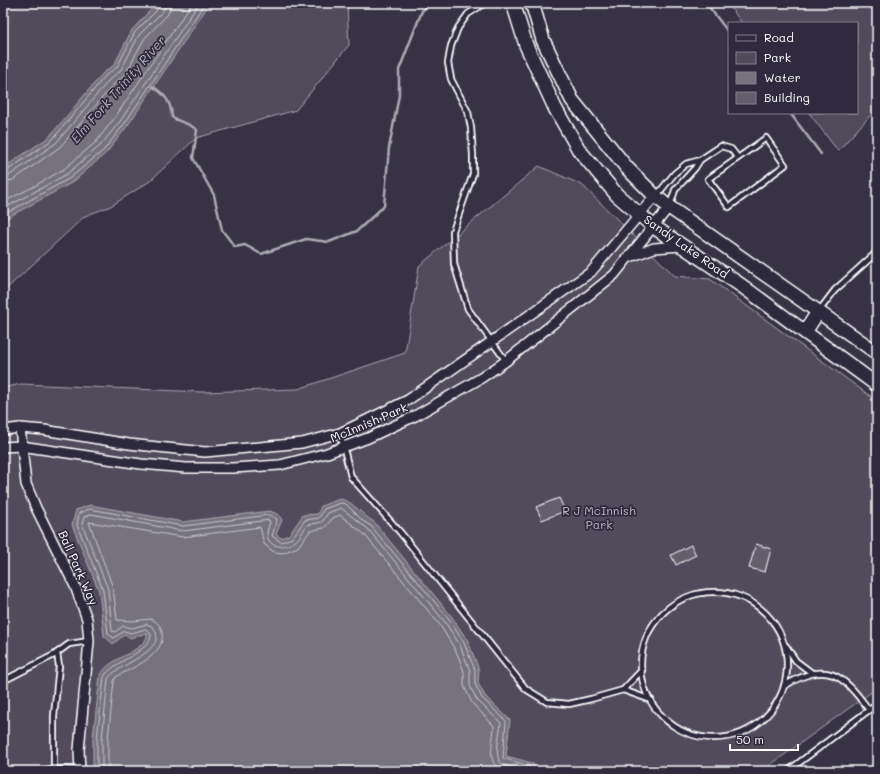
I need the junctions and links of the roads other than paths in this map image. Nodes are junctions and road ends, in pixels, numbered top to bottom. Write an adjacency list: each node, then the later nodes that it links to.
1 (485, 3): 15 (lane)
2 (513, 3): 8 (main road, Sandy Lake Road)
3 (532, 3): 6 (main road, Sandy Lake Road)
4 (738, 158): 4 (lane); 5 (lane)
5 (700, 160): 6 (lane); 7 (lane)
6 (655, 196): 7 (main road, Sandy Lake Road); 8 (street, McInnish Park)
7 (670, 207): 9 (street, McInnish Park); 13 (main road, Sandy Lake Road)
8 (640, 215): 9 (main road, Sandy Lake Road); 15 (street, McInnish Park)
9 (654, 227): 10 (main road, Sandy Lake Road); 12 (street, McInnish Park)
10 (683, 246): 12 (street); 14 (main road, Sandy Lake Road)
11 (877, 252): 13 (lane)
12 (629, 258): 17 (street, McInnish Park)
13 (818, 312): 14 (main road); 16 (main road, Sandy Lake Road)
14 (805, 332): 18 (main road, Sandy Lake Road)
15 (491, 340): 17 (lane); 21 (street, McInnish Park)
16 (877, 353)
17 (506, 360): 24 (street, McInnish Park)
18 (877, 385)
19 (20, 428): 20 (street, McInnish Park); 21 (street, McInnish Park); 22 (street, Ball Park Way)
20 (3, 430)
21 (340, 433): 24 (lane)
22 (21, 446): 23 (street, McInnish Park); 24 (street, McInnish Park); 25 (street, Ball Park Way)
23 (3, 447)
24 (342, 448): 32 (lane)
25 (89, 641): 27 (lane); 37 (street, Ball Park Way)
26 (785, 645): 28 (lane); 29 (lane); 31 (lane)
27 (57, 653): 30 (lane); 36 (lane)
28 (642, 670): 32 (lane); 33 (lane)
29 (812, 673): 31 (lane); 35 (lane)
30 (3, 681)
31 (784, 686): 33 (lane)
32 (623, 690): 33 (lane)
33 (651, 700)
34 (877, 704): 35 (lane)
35 (869, 710): 39 (lane)
36 (54, 769): 37 (lane); 38 (lane)
37 (80, 770)
38 (46, 771)
39 (788, 771)

